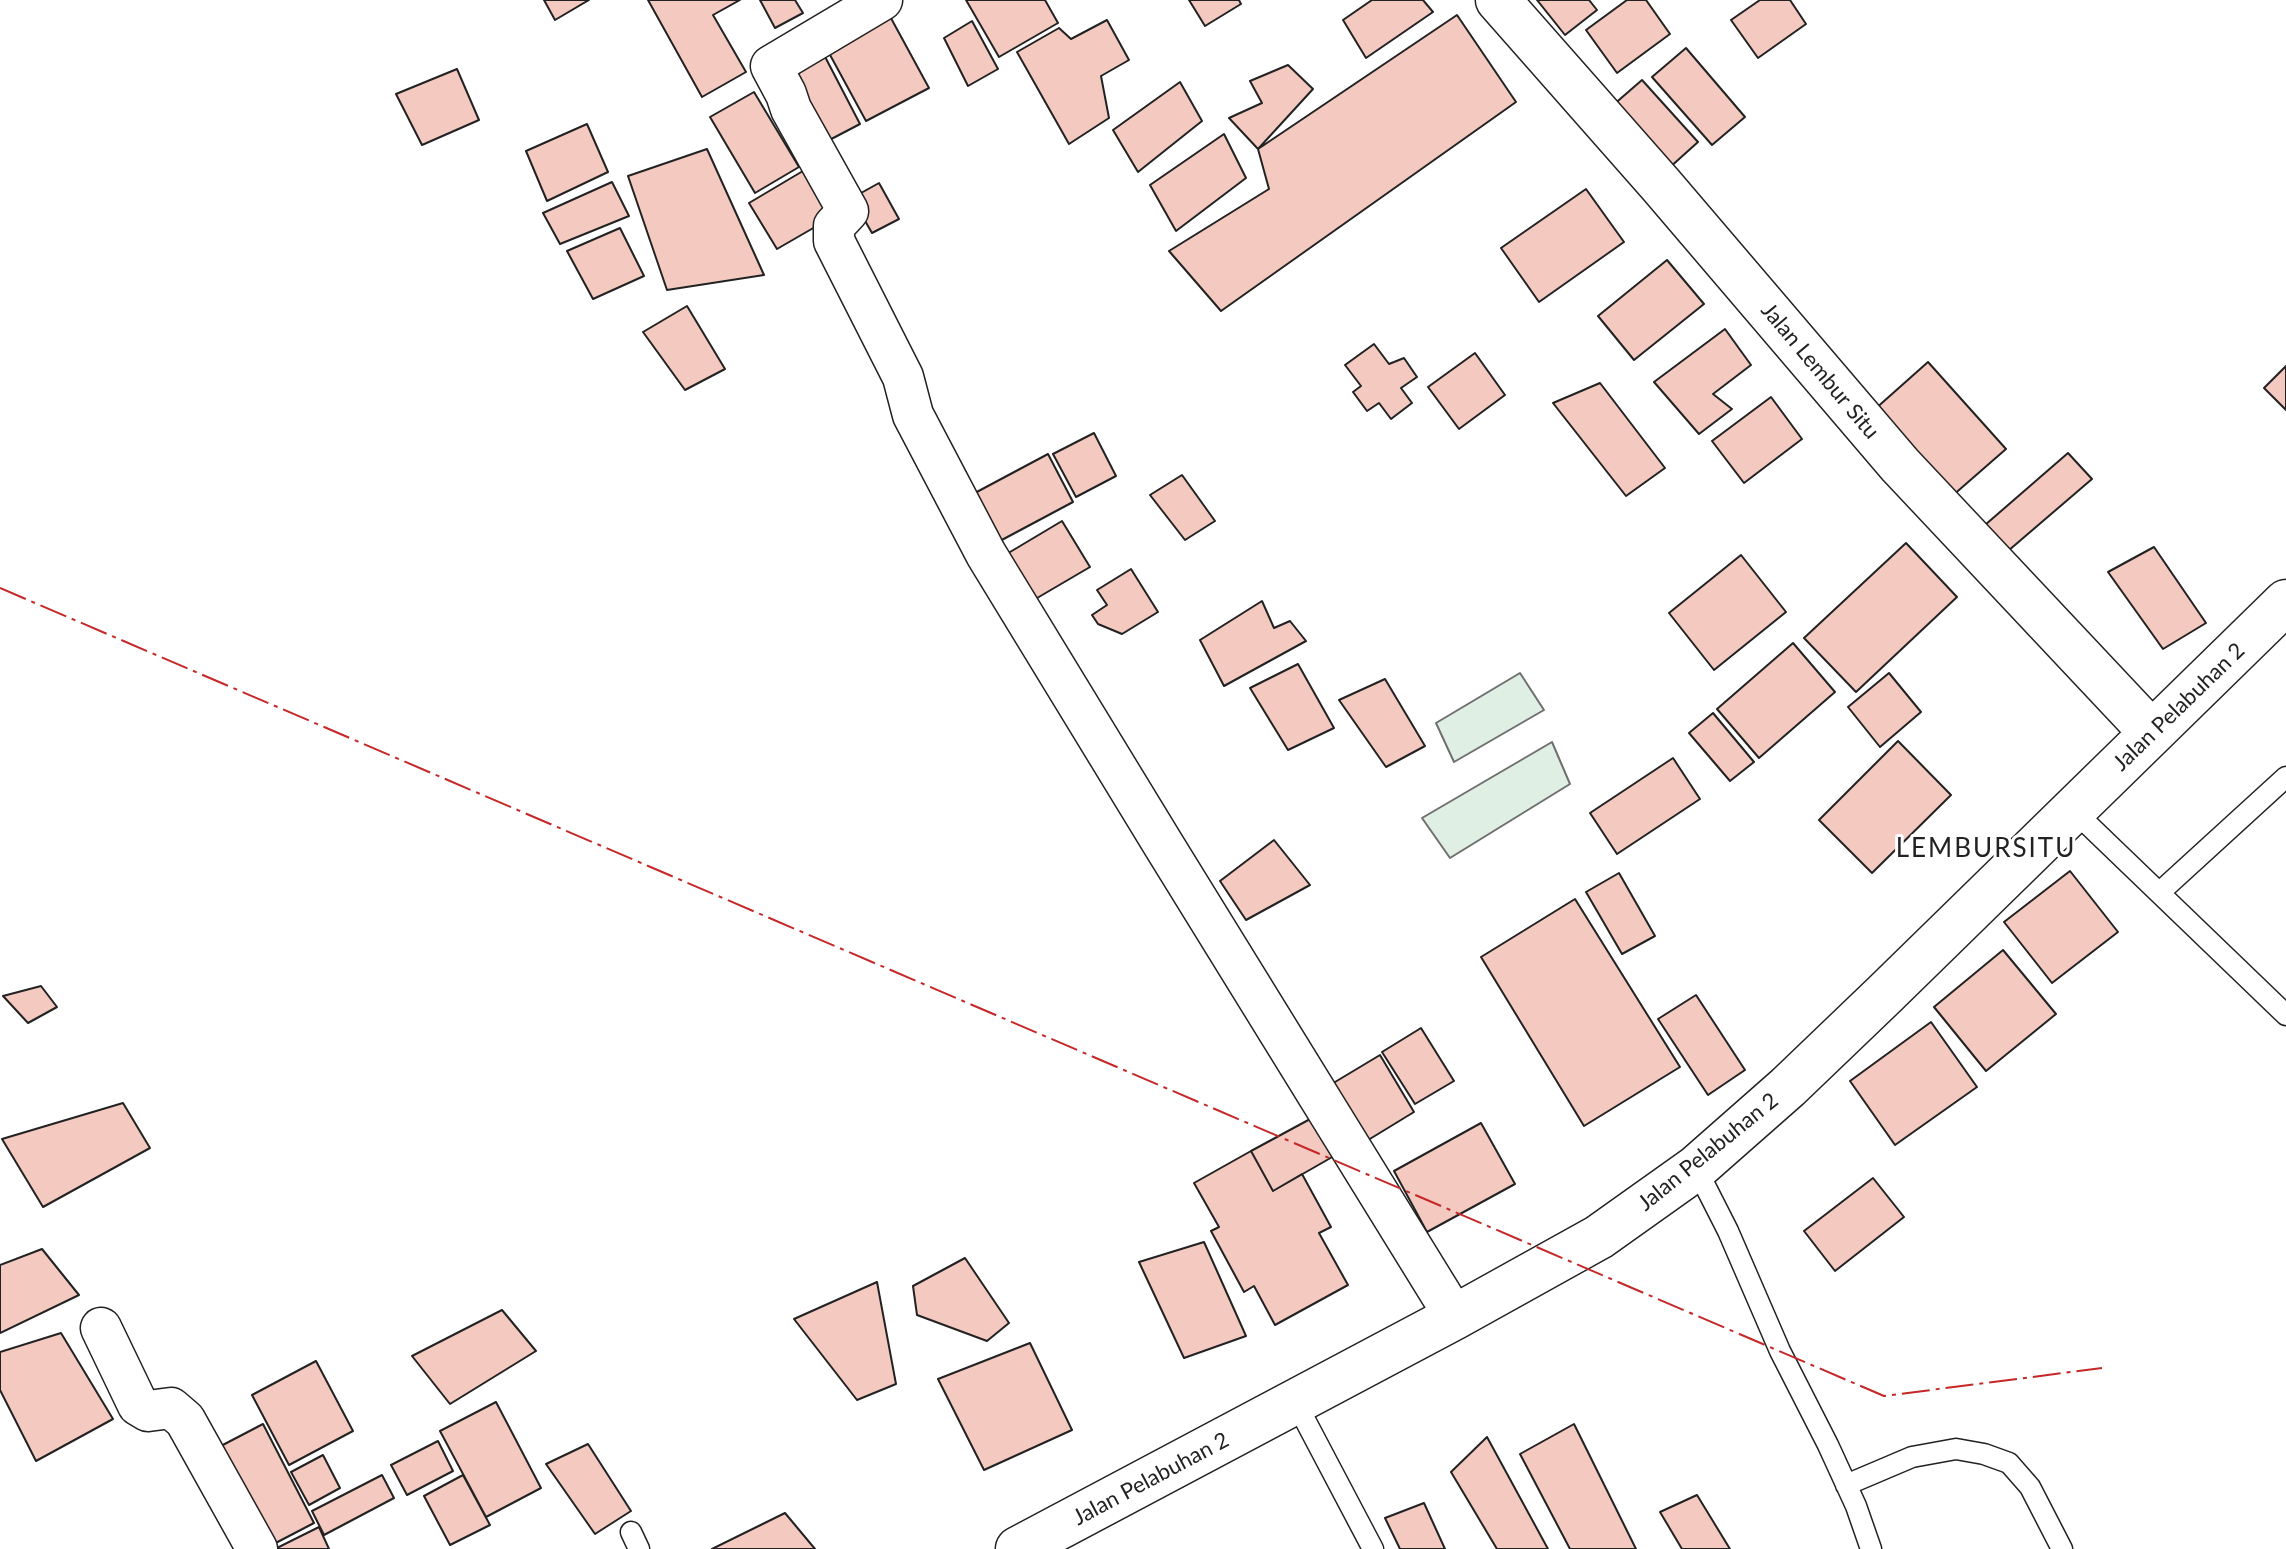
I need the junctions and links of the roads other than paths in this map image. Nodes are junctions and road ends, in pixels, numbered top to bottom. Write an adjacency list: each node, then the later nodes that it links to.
1 (882, 0): 10 (street)
2 (1498, 0): 4 (main road, Jalan Lembur Situ)
3 (2286, 602): 4 (main road, Jalan Pelabuhan 2)
4 (2152, 733): 6 (main road, Jalan Pelabuhan 2)
5 (2286, 777): 7 (lane)
6 (2073, 810): 7 (lane); 9 (main road, Jalan Pelabuhan 2)
7 (2160, 892): 8 (lane)
8 (2286, 1015)
9 (1696, 1168): 10 (main road, Jalan Pelabuhan 2); 13 (lane)
10 (1455, 1317): 12 (main road, Jalan Pelabuhan 2)
11 (101, 1328): 14 (street)
12 (1295, 1401): 15 (main road, Jalan Pelabuhan 2); 16 (lane)
13 (1846, 1485): 17 (lane); 18 (lane)
14 (257, 1549)
15 (1018, 1549)
16 (1373, 1549)
17 (1871, 1549)
18 (2062, 1549)

